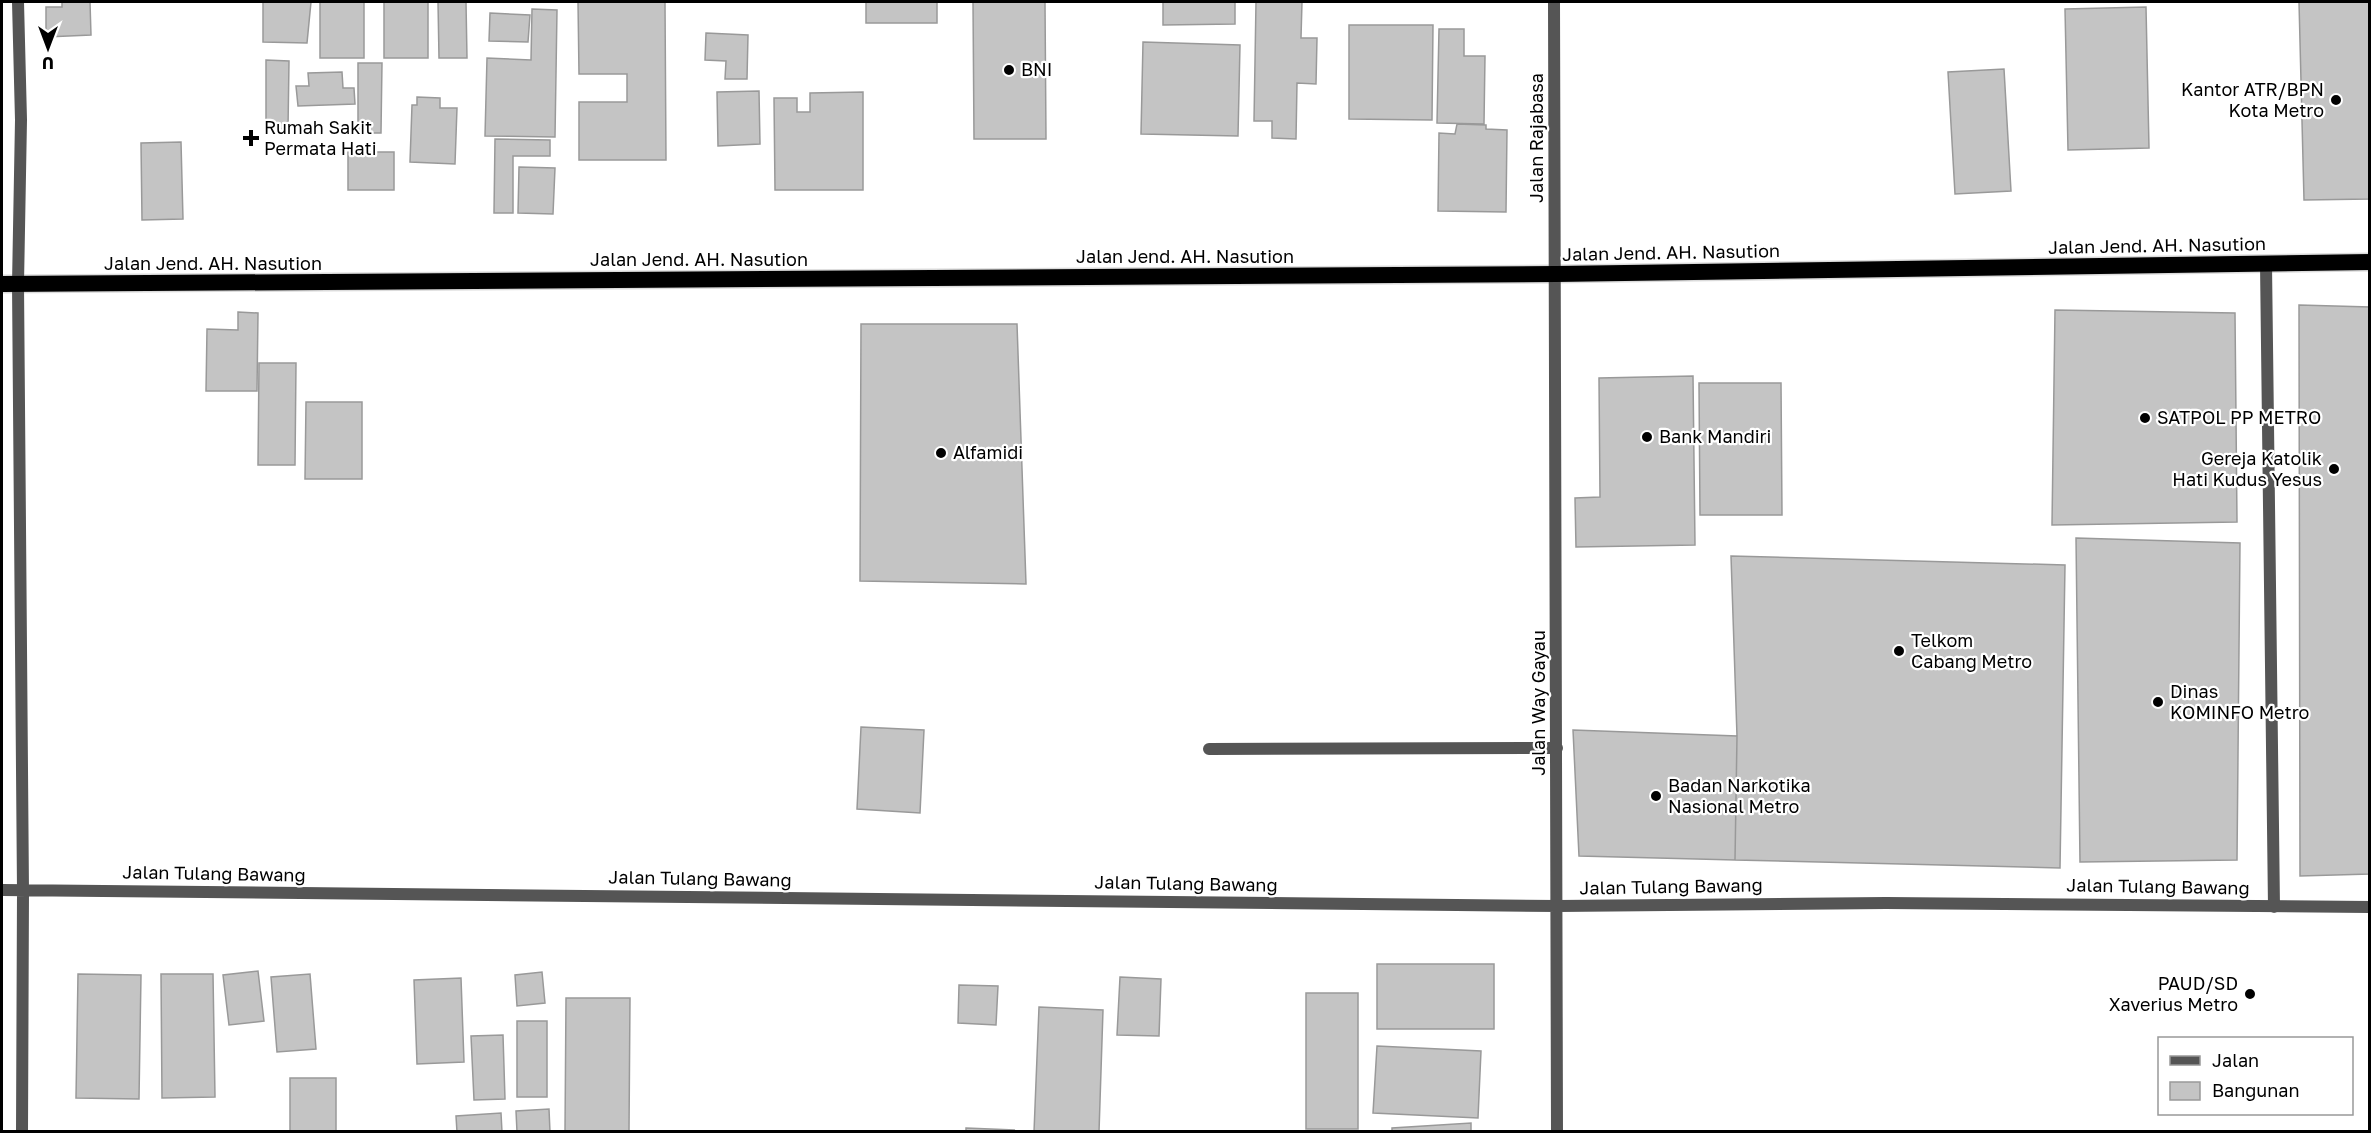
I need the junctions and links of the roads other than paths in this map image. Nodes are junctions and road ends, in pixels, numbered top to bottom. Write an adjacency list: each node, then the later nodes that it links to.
1 (18, 2): 6 (street)
2 (1554, 2): 5 (street, Jalan Rajabasa)
3 (2370, 262): 4 (highway, Jalan Jend. AH. Nasution)
4 (2266, 264): 5 (highway, Jalan Jend. AH. Nasution); 12 (street)
5 (1556, 274): 6 (highway, Jalan Jend. AH. Nasution); 7 (street, Jalan Way Gayau)
6 (10, 284): 10 (street)
7 (1557, 748): 8 (street); 11 (street, Jalan Way Gayau)
8 (1209, 749)
9 (2, 890): 10 (street, Jalan Tulang Bawang)
10 (23, 891): 11 (street, Jalan Tulang Bawang); 14 (street)
11 (1558, 906): 12 (street, Jalan Tulang Bawang); 15 (street, Jalan Way Gayau)
12 (2274, 907): 13 (street, Jalan Tulang Bawang)
13 (2370, 907)
14 (21, 1131)
15 (1557, 1131)

